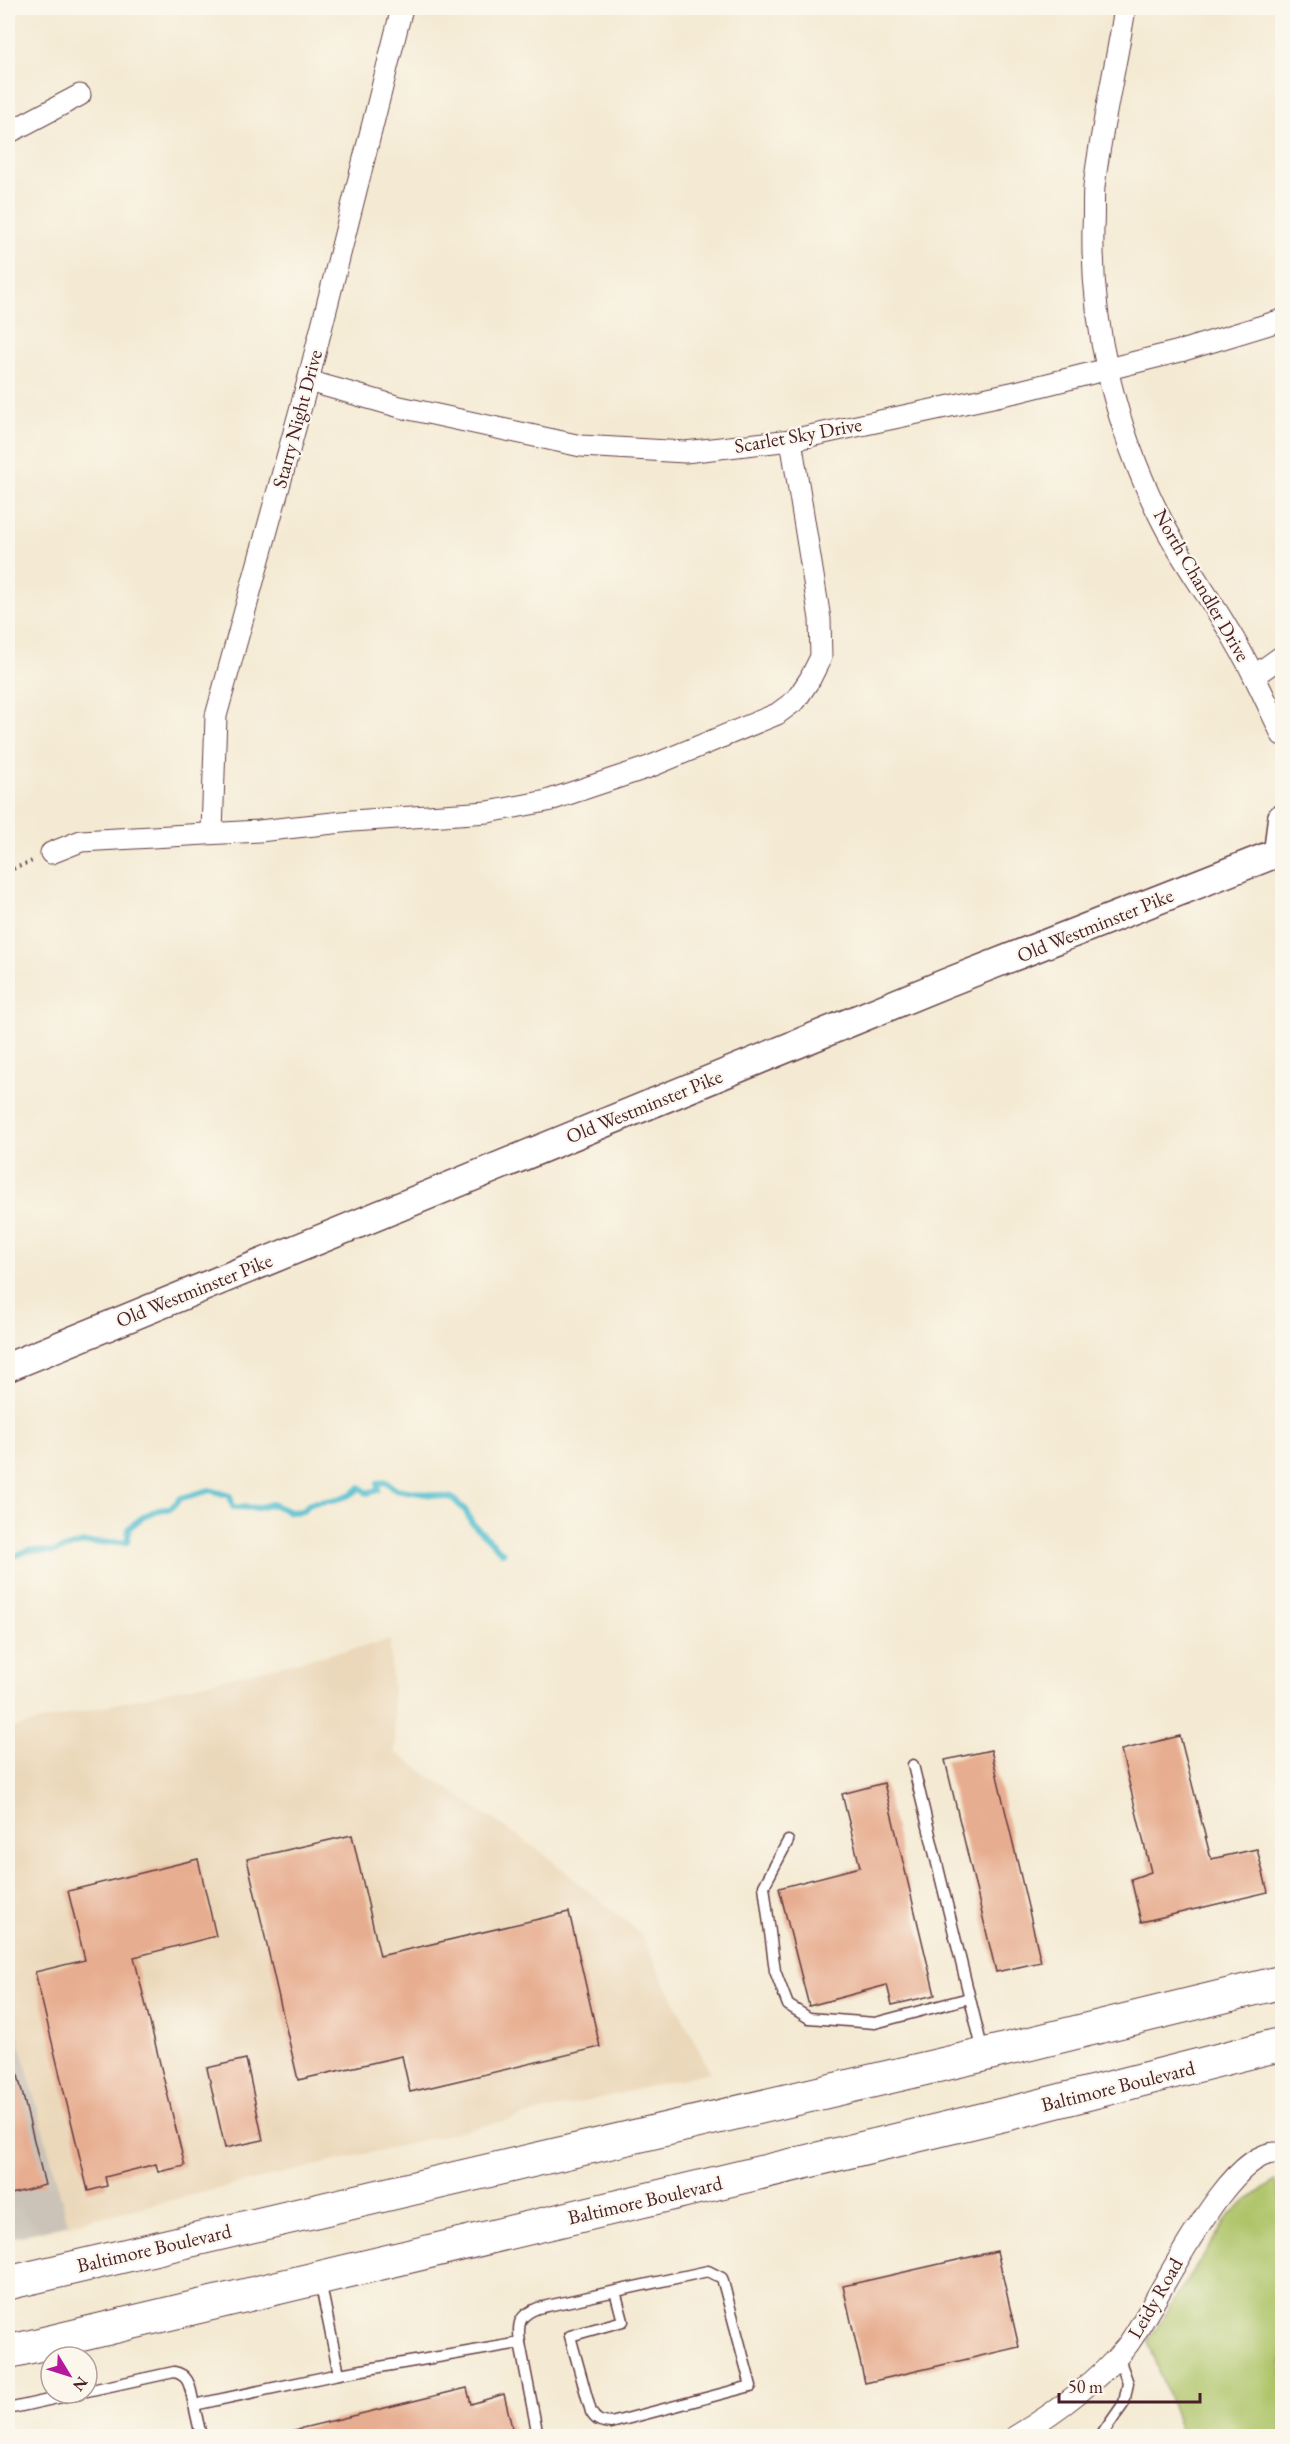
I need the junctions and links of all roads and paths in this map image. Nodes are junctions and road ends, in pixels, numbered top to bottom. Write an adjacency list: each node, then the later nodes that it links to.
1 (402, 8): 7 (street, Starry Night Drive)
2 (1125, 8): 6 (street, North Chandler Drive)
3 (80, 94): 4 (street)
4 (8, 133)
5 (1282, 320): 6 (street, Scarlet Sky Drive)
6 (1106, 369): 8 (street, Scarlet Sky Drive); 10 (street, North Chandler Drive)
7 (308, 381): 8 (street, Scarlet Sky Drive); 13 (street, Starry Night Drive)
8 (791, 440): 13 (street)
9 (1282, 656): 10 (street)
10 (1254, 675): 11 (street, North Chandler Drive)
11 (1282, 735)
12 (1282, 818): 14 (main road)
13 (212, 832): 15 (street)
14 (1282, 851): 17 (main road, Old Westminster Pike)
15 (51, 853): 16 (path)
16 (8, 871)
17 (8, 1367)
18 (913, 1765): 21 (lane)
19 (788, 1841): 21 (lane)
20 (1282, 1982): 23 (highway, Baltimore Boulevard)
21 (969, 1998): 23 (lane)
22 (1282, 2044): 25 (highway, Baltimore Boulevard)
23 (983, 2055): 26 (highway, Baltimore Boulevard)
24 (1282, 2154): 30 (street, Leidy Road)
25 (319, 2278): 29 (highway, Baltimore Boulevard); 31 (lane)
26 (8, 2283)
27 (615, 2291): 27 (lane); 28 (lane)
28 (520, 2343): 31 (lane); 37 (lane)
29 (8, 2352)
30 (1118, 2356): 38 (street, Leidy Road); 39 (lane)
31 (339, 2374): 34 (lane)
32 (99, 2388): 34 (lane)
33 (39, 2402): 35 (lane)
34 (194, 2405): 36 (lane)
35 (8, 2409)
36 (201, 2436)
37 (538, 2436)
38 (1016, 2436)
39 (1101, 2436)

